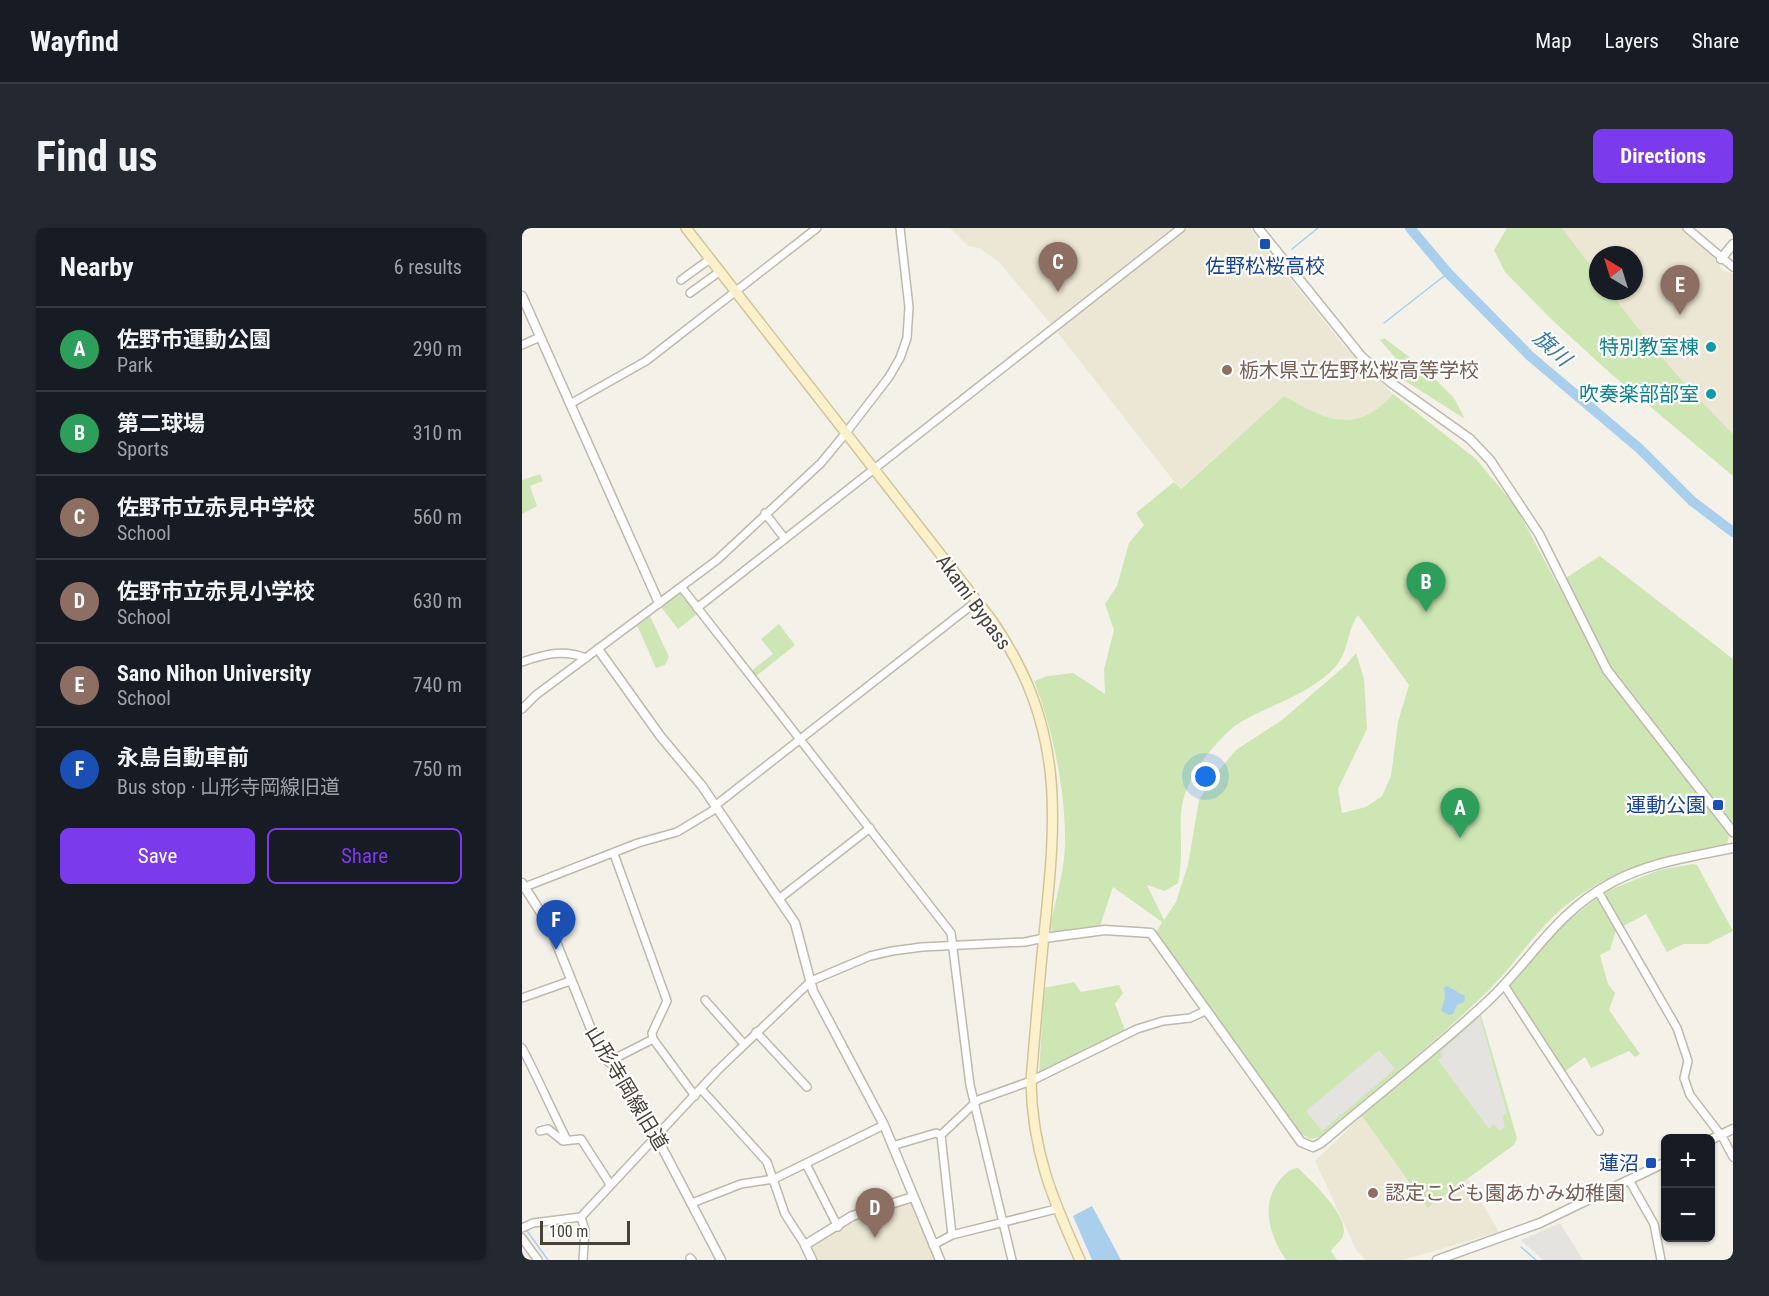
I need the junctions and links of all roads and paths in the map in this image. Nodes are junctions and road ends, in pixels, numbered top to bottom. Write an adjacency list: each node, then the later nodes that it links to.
1 (686, 228): 8 (main road, Akami Bypass)
2 (817, 228): 13 (street)
3 (900, 228): 19 (street)
4 (1181, 228): 20 (street)
5 (1258, 228): 34 (street)
6 (1687, 228): 9 (street)
7 (1733, 244): 9 (street)
8 (710, 259): 11 (main road, Akami Bypass); 12 (street)
9 (1721, 259): 10 (street)
10 (1733, 267)
11 (719, 272): 13 (main road, Akami Bypass); 14 (street)
12 (681, 280)
13 (735, 292): 18 (street); 19 (main road, Akami Bypass)
14 (690, 293)
15 (522, 296): 16 (street)
16 (540, 337): 17 (street); 18 (street)
17 (522, 345)
18 (570, 404): 25 (street)
19 (845, 434): 20 (main road, Akami Bypass); 21 (street)
20 (874, 470): 22 (street); 24 (main road, Akami Bypass)
21 (765, 513): 22 (street); 23 (street)
22 (785, 538): 26 (street)
23 (682, 588): 25 (street); 26 (street)
24 (976, 601): 31 (street); 40 (main road, Akami Bypass)
25 (659, 603): 27 (street)
26 (697, 608): 31 (street)
27 (598, 649): 28 (street); 32 (street)
28 (586, 658): 29 (street); 30 (street)
29 (522, 662)
30 (522, 709)
31 (800, 739): 32 (street); 33 (street)
32 (716, 806): 36 (street); 39 (street)
33 (870, 828): 39 (street); 41 (street)
34 (1733, 832)
35 (1733, 848): 38 (street)
36 (614, 854): 37 (street); 49 (street)
37 (522, 886): 42 (street, 山形寺岡線旧道)
38 (1598, 891): 44 (street); 63 (street)
39 (780, 898): 43 (street)
40 (1044, 938): 41 (street); 47 (street); 53 (main road, Akami Bypass)
41 (953, 945): 43 (street); 57 (street)
42 (570, 981): 45 (street); 52 (street, 山形寺岡線旧道)
43 (810, 981): 48 (street); 58 (street)
44 (1504, 985): 47 (street); 61 (street)
45 (522, 998)
46 (705, 1000): 50 (street)
47 (1205, 1011): 53 (street)
48 (756, 1032): 50 (street); 54 (street)
49 (653, 1039): 52 (street); 56 (street)
50 (744, 1044): 55 (street)
51 (522, 1048): 66 (street)
52 (608, 1062): 64 (street, 山形寺岡線旧道)
53 (1032, 1081): 57 (street); 76 (main road, Akami Bypass)
54 (807, 1087)
55 (701, 1089): 56 (street); 71 (street)
56 (695, 1095): 64 (street)
57 (974, 1103): 62 (street); 78 (street)
58 (884, 1125): 67 (street); 69 (street)
59 (1733, 1129): 63 (street)
60 (540, 1131): 66 (street)
61 (1599, 1131)
62 (941, 1135): 67 (street); 81 (street)
63 (1719, 1135): 65 (street); 68 (street)
64 (656, 1136): 73 (street); 75 (street, 山形寺岡線旧道)
65 (1715, 1137)
66 (567, 1140): 73 (street)
67 (892, 1146): 74 (street)
68 (1733, 1157)
69 (806, 1164): 71 (street); 79 (street)
70 (1661, 1164): 72 (street)
71 (774, 1179): 75 (street); 83 (street)
72 (1629, 1180): 92 (street); 93 (street)
73 (610, 1184): 77 (street)
74 (913, 1197): 79 (street); 84 (street)
75 (692, 1203): 87 (street, 山形寺岡線旧道)
76 (1056, 1209): 78 (street); 91 (main road, Akami Bypass)
77 (580, 1217): 80 (street); 86 (street)
78 (1002, 1222): 81 (street); 90 (street)
79 (838, 1227): 83 (street)
80 (522, 1228)
81 (952, 1234): 84 (street)
82 (522, 1238): 85 (street)
83 (805, 1245): 88 (street)
84 (933, 1245): 89 (street)
85 (538, 1260)
86 (583, 1260)
87 (721, 1260)
88 (812, 1260)
89 (940, 1260)
90 (1012, 1260)
91 (1080, 1260)
92 (1437, 1260)
93 (1661, 1260)

